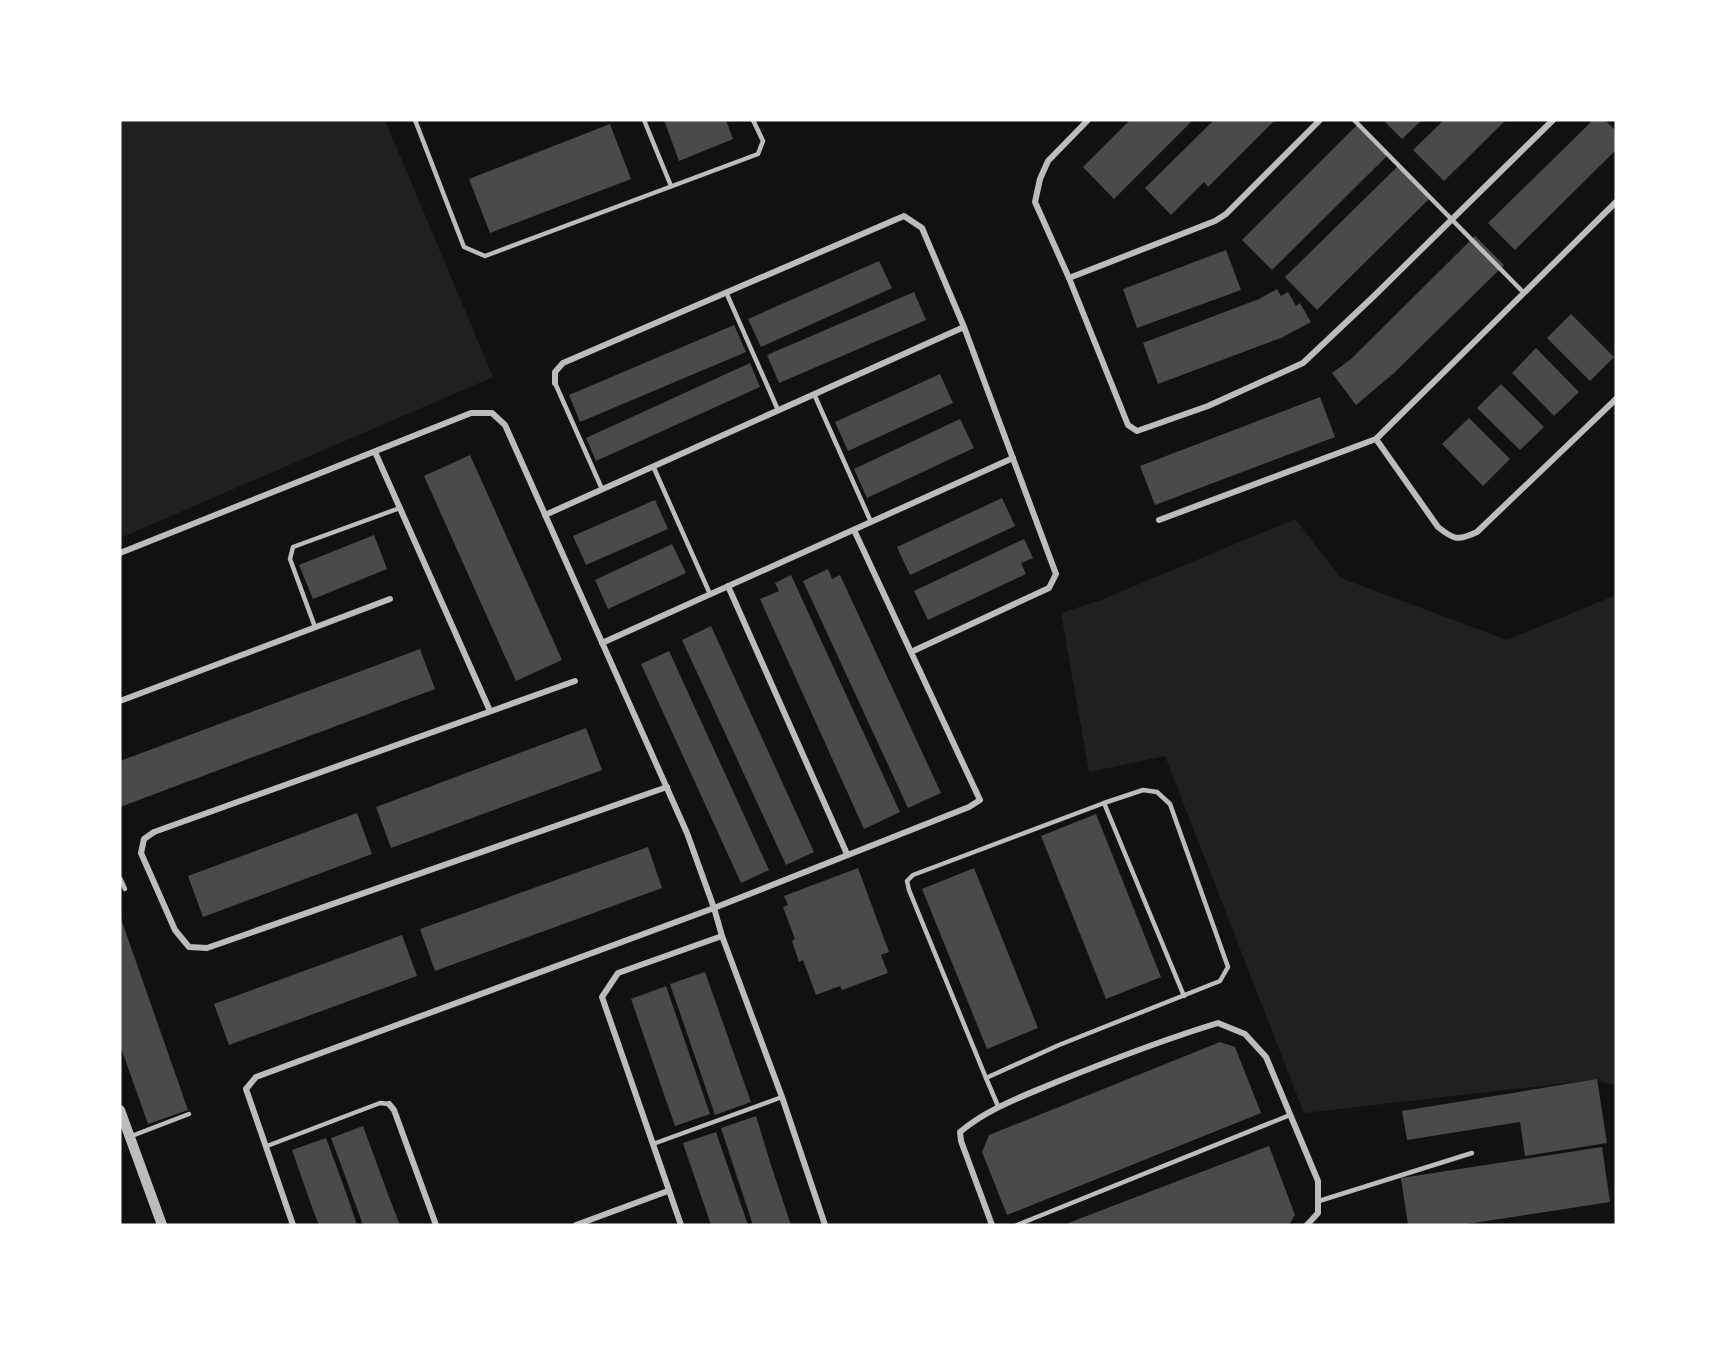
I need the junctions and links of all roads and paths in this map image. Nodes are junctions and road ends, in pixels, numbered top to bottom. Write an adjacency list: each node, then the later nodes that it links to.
1 (415, 120): 8 (lane)
2 (644, 120): 8 (lane)
3 (753, 120): 8 (lane)
4 (1088, 120): 11 (street)
5 (1320, 120): 11 (street)
6 (1354, 120): 10 (lane)
7 (1553, 120): 10 (street)
8 (671, 186)
9 (1616, 202): 13 (street)
10 (1452, 219): 11 (street); 13 (lane)
11 (1069, 278)
12 (726, 292): 14 (street); 15 (street); 18 (lane)
13 (1524, 293): 19 (street)
14 (964, 327): 16 (street); 21 (street)
15 (555, 382): 23 (lane)
16 (814, 394): 18 (street); 27 (lane)
17 (1616, 399): 19 (street)
18 (778, 410): 22 (street)
19 (1376, 439): 26 (street)
20 (375, 452): 24 (street); 25 (street); 29 (street)
21 (1013, 458): 27 (street); 35 (street)
22 (653, 466): 23 (street); 31 (lane)
23 (602, 489): 25 (street)
24 (400, 508): 33 (lane); 38 (street)
25 (545, 515): 34 (street)
26 (1159, 520)
27 (871, 522): 28 (street)
28 (854, 530): 30 (street); 35 (street)
29 (120, 553)
30 (728, 586): 31 (street); 41 (street)
31 (710, 594): 34 (street)
32 (390, 599): 33 (street)
33 (315, 627): 37 (street)
34 (602, 643): 39 (street)
35 (911, 652): 41 (street)
36 (575, 681): 38 (street)
37 (120, 701)
38 (490, 711): 39 (street)
39 (667, 787): 44 (street)
40 (1104, 803): 46 (lane); 46 (lane); 47 (lane)
41 (847, 854): 44 (street)
42 (120, 878): 43 (lane)
43 (125, 889)
44 (714, 908): 45 (street); 56 (street)
45 (722, 936): 48 (street); 55 (street)
46 (1184, 996): 47 (lane)
47 (986, 1078): 50 (lane)
48 (782, 1097): 55 (lane); 65 (street)
49 (389, 1104): 56 (lane); 62 (street)
50 (998, 1106): 53 (street); 66 (street)
51 (120, 1110): 54 (street)
52 (189, 1114): 54 (lane)
53 (1290, 1115): 59 (street); 67 (lane)
54 (129, 1137): 60 (street)
55 (653, 1144): 58 (street)
56 (267, 1146): 61 (street)
57 (1472, 1153): 59 (lane)
58 (668, 1191): 63 (street); 64 (street)
59 (1319, 1201): 68 (street)
60 (162, 1225)
61 (292, 1225)
62 (436, 1225)
63 (576, 1225)
64 (681, 1225)
65 (825, 1225)
66 (992, 1225)
67 (1017, 1225)
68 (1307, 1225)

